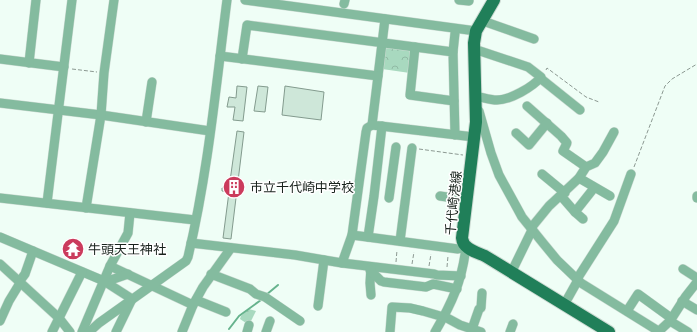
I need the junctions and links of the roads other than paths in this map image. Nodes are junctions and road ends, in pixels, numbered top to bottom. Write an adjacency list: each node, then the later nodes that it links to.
1 (36, 0): 20 (street)
2 (72, 0): 21 (street)
3 (114, 0): 31 (street)
4 (227, 0): 17 (street)
5 (245, 0): 9 (street)
6 (459, 0): 7 (street)
7 (470, 0)
8 (494, 0): 10 (main road, 千代崎港線)
9 (385, 19): 10 (street); 13 (street)
10 (479, 26): 12 (street); 15 (main road, 千代崎港線)
11 (455, 33): 16 (street)
12 (534, 39)
13 (382, 42): 14 (street); 19 (street); 22 (street)
14 (415, 47): 16 (street); 26 (street)
15 (474, 49): 23 (street); 25 (main road, 千代崎港線)
16 (453, 52): 26 (street)
17 (220, 56): 19 (street); 36 (street)
18 (0, 59): 20 (street)
19 (242, 59): 22 (street)
20 (29, 63): 21 (street)
21 (64, 68): 29 (street)
22 (378, 76): 34 (street)
23 (540, 77): 25 (street); 30 (street)
24 (152, 82): 32 (street)
25 (475, 97): 40 (main road, 千代崎港線); 60 (street)
26 (454, 101): 39 (street)
27 (0, 103): 29 (street)
28 (527, 106): 33 (street)
29 (59, 110): 31 (street); 54 (street)
30 (580, 110)
31 (101, 115): 32 (street); 55 (street)
32 (146, 122): 36 (street)
33 (547, 124): 38 (street); 43 (street)
34 (372, 125): 35 (street); 61 (street)
35 (382, 126): 39 (street); 63 (street)
36 (210, 131): 59 (street)
37 (614, 132): 43 (street)
38 (516, 133)
39 (455, 135): 40 (street)
40 (474, 137): 53 (main road, 千代崎港線)
41 (396, 147): 52 (street)
42 (412, 148): 64 (street)
43 (586, 167): 46 (street)
44 (542, 174): 48 (street)
45 (630, 174): 81 (street)
46 (579, 178): 47 (street); 48 (street)
47 (594, 188): 50 (street); 56 (street)
48 (563, 195): 56 (street); 60 (street)
49 (440, 196): 53 (street)
50 (610, 196)
51 (0, 198): 54 (street)
52 (389, 198)
53 (467, 200): 66 (main road, 千代崎港線)
54 (47, 203): 55 (street)
55 (86, 208): 57 (street)
56 (575, 212): 58 (street)
57 (130, 213): 59 (street); 72 (street)
58 (583, 219)
59 (195, 220): 65 (street)
60 (531, 229): 76 (street); 81 (street)
61 (352, 234): 63 (street); 70 (street)
62 (0, 237): 68 (street)
63 (368, 237): 64 (street)
64 (399, 241): 66 (street)
65 (191, 243): 67 (street); 85 (street)
66 (466, 247): 76 (main road, 千代崎港線); 79 (street)
67 (231, 248): 69 (street); 78 (street)
68 (33, 251): 75 (street); 84 (street)
69 (324, 260): 70 (street); 93 (street)
70 (342, 263): 73 (street)
71 (0, 264): 84 (street)
72 (110, 266): 77 (street); 82 (street)
73 (370, 268): 79 (street); 86 (street); 88 (street)
74 (683, 268): 80 (street)
75 (82, 272): 82 (street); 98 (street)
76 (512, 272): 92 (main road, 千代崎港線)
77 (128, 274): 82 (street); 85 (street)
78 (211, 274): 91 (street); 101 (street)
79 (461, 276): 86 (street)
80 (697, 278)
81 (578, 280): 92 (street); 95 (street)
82 (104, 281): 89 (street); 106 (street)
83 (697, 282): 90 (street)
84 (20, 283): 98 (street); 100 (street)
85 (152, 286): 89 (street); 91 (street)
86 (457, 289): 97 (street)
87 (482, 293): 103 (street)
88 (371, 295)
89 (132, 299): 107 (street); 108 (street)
90 (682, 301): 94 (street); 99 (street)
91 (194, 303): 96 (street); 109 (street)
92 (564, 305): 114 (main road, 千代崎港線)
93 (318, 306)
94 (697, 310)
95 (627, 311): 99 (street); 115 (street)
96 (226, 312)
97 (444, 317): 103 (street); 111 (street); 112 (street)
98 (59, 318): 104 (street); 105 (street)
99 (670, 319): 115 (street); 116 (street)
100 (0, 321)
101 (300, 321)
102 (270, 322): 110 (street)
103 (472, 329): 113 (street)
104 (52, 332)
105 (70, 332)
106 (82, 332)
107 (89, 332)
108 (116, 332)
109 (182, 332)
110 (266, 332)
111 (390, 332)
112 (435, 332)
113 (481, 332)
114 (609, 332)
115 (659, 332)
116 (688, 332)

